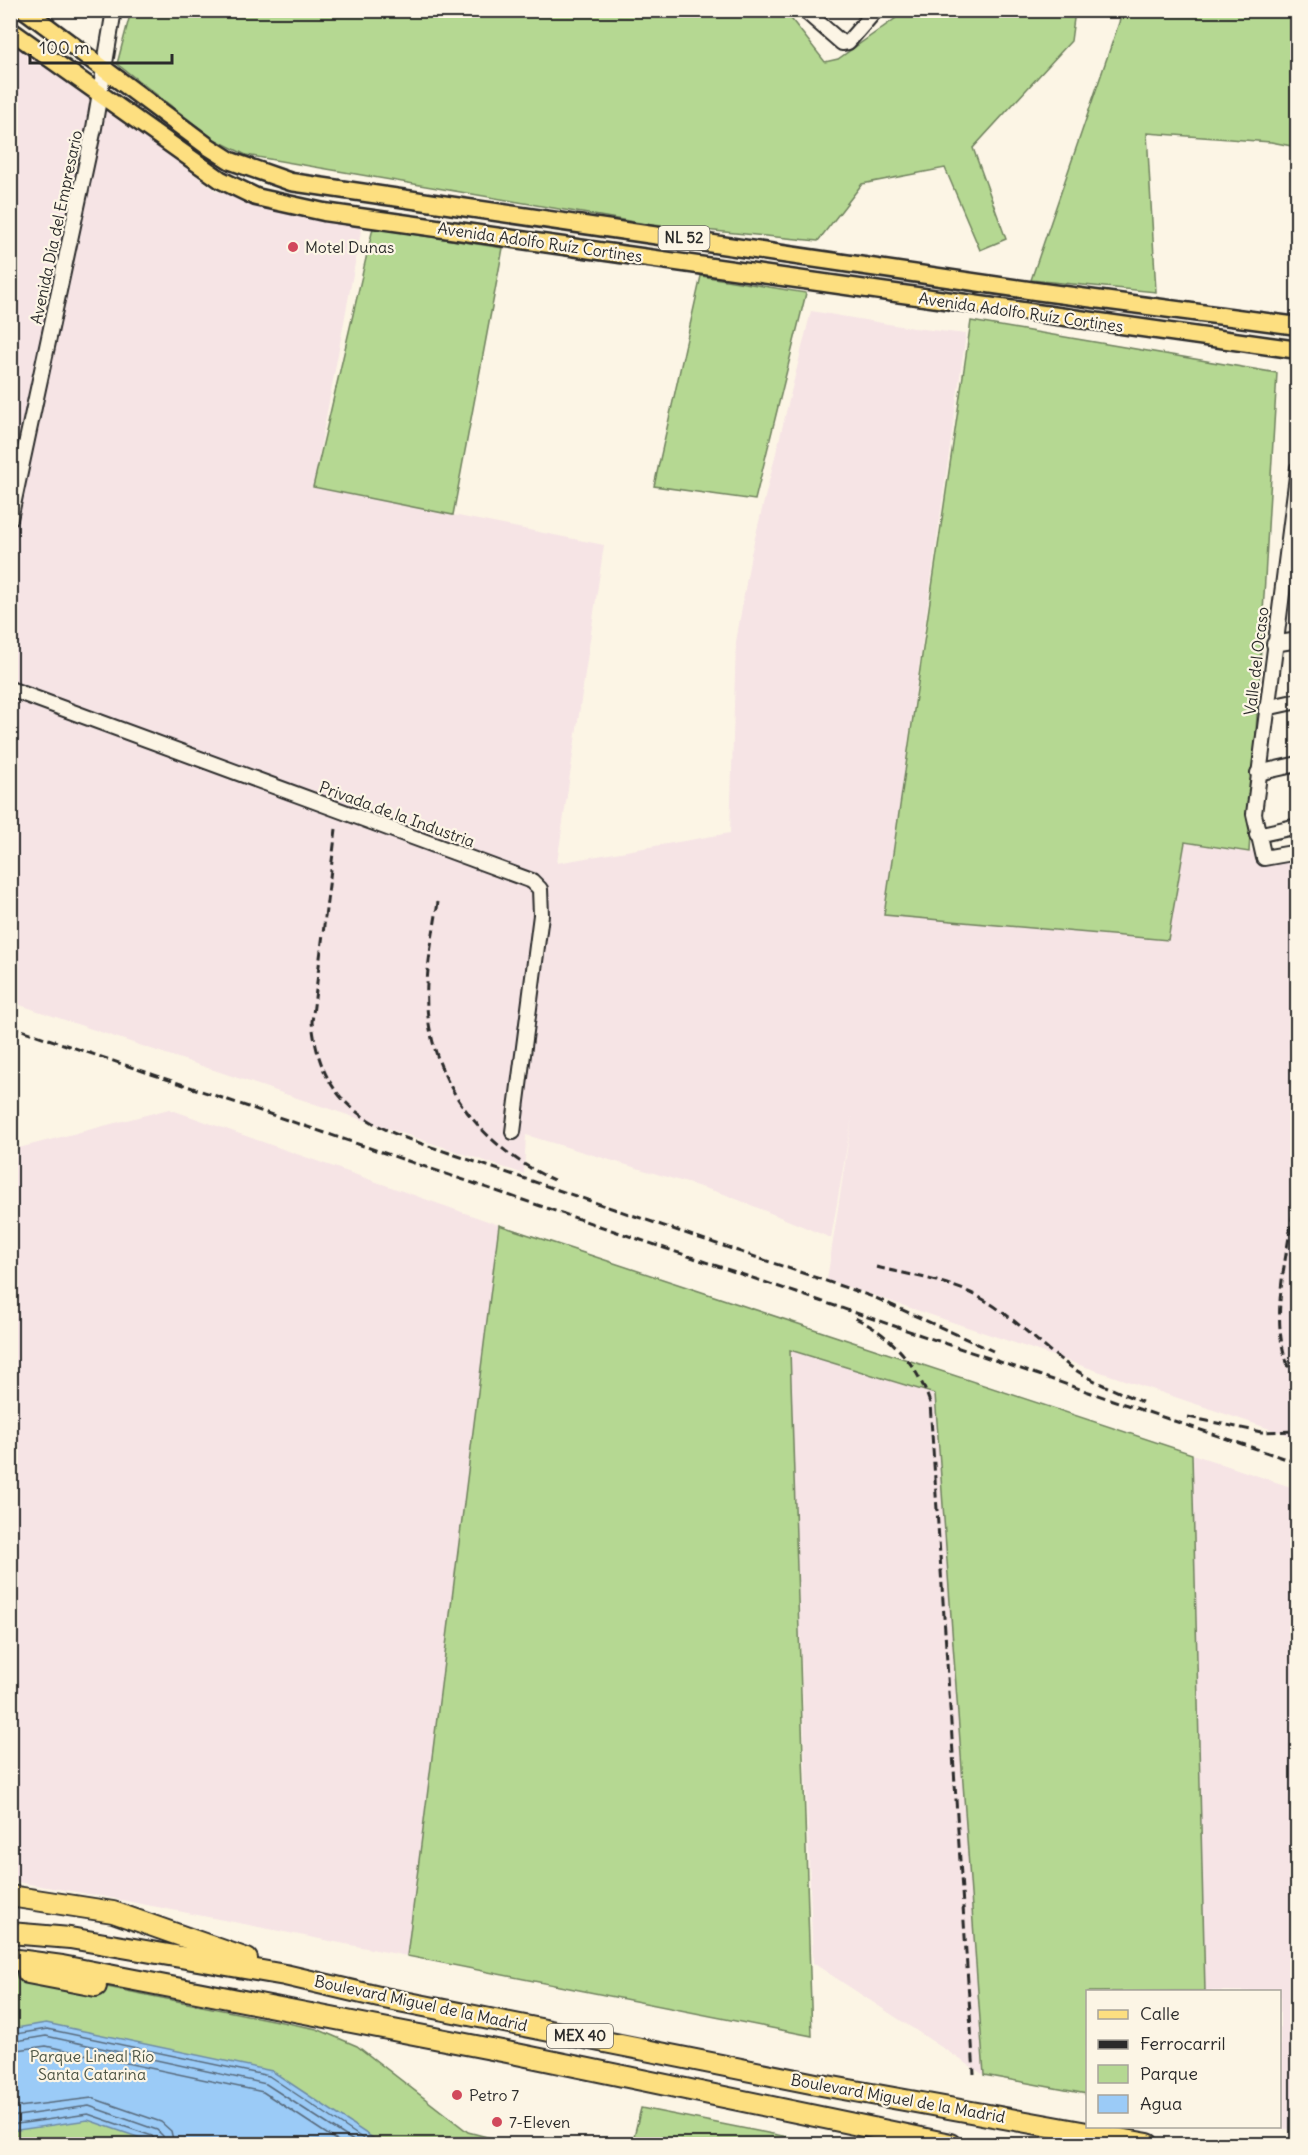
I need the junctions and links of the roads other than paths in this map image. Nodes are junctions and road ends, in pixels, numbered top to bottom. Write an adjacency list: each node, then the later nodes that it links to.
1 (25, 10): 6 (main road, Avenida Adolfo Ruíz Cortines)
2 (114, 10): 6 (street, Avenida Día del Empresario)
3 (804, 10): 4 (street)
4 (876, 10)
5 (10, 30): 7 (main road, Avenida Adolfo Ruíz Cortines)
6 (104, 67): 7 (street, Avenida Día del Empresario); 8 (main road, Avenida Adolfo Ruíz Cortines / NL 52)
7 (100, 94): 9 (main road, Avenida Adolfo Ruíz Cortines / NL 52); 12 (street, Avenida Día del Empresario)
8 (1298, 326)
9 (1298, 350)
10 (1298, 468): 11 (street, Valle del Ocaso)
11 (1297, 476): 14 (street, Valle del Ocaso)
12 (10, 519)
13 (1298, 640): 14 (street)
14 (1274, 645): 17 (street, Valle del Ocaso)
15 (10, 689): 23 (street, Privada de la Industria)
16 (1298, 701): 17 (street)
17 (1266, 708): 19 (street, Valle del Ocaso)
18 (1298, 765): 19 (street)
19 (1258, 774): 21 (street, Valle del Ocaso)
20 (1298, 826): 21 (street)
21 (1257, 835): 22 (street, Valle del Ocaso)
22 (1298, 852)
23 (513, 1132)
24 (10, 1896): 28 (highway)
25 (10, 1933): 28 (highway, Boulevard Miguel de la Madrid / MEX 40)
26 (10, 1959): 29 (highway, Boulevard Miguel de la Madrid / MEX 40)
27 (10, 1971): 29 (highway)
28 (285, 1975): 31 (highway, Boulevard Miguel de la Madrid / MEX 40)
29 (227, 1999): 30 (highway, Boulevard Miguel de la Madrid / MEX 40)
30 (950, 2145)
31 (1148, 2145)

